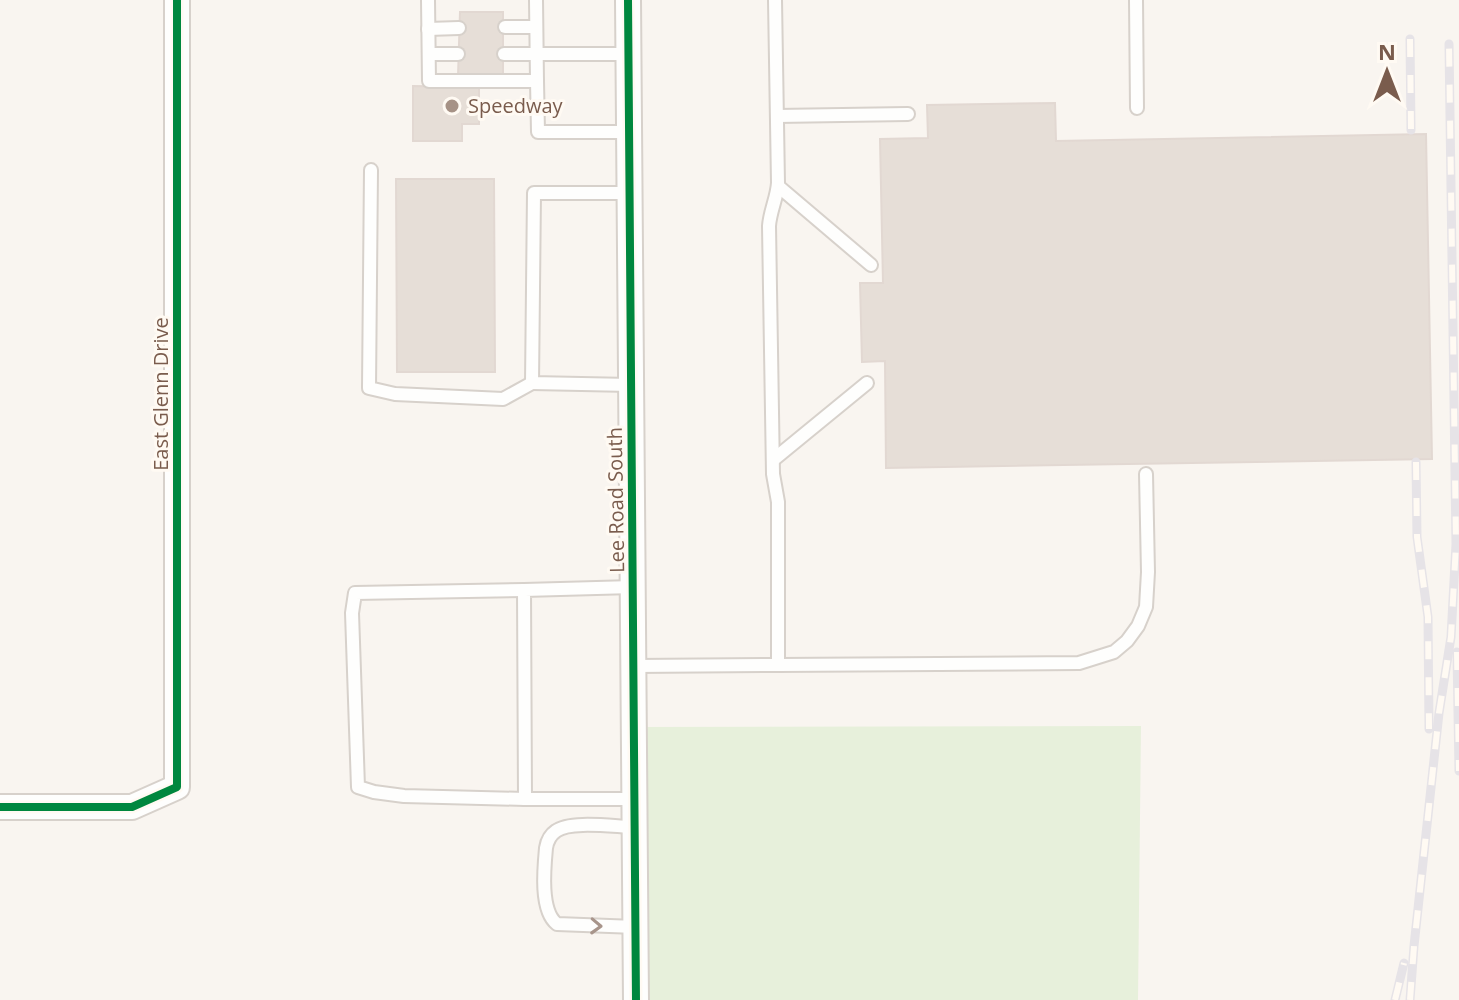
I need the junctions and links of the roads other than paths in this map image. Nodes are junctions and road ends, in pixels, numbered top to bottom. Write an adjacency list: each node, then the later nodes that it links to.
1 (177, 0): 36 (street, East Glenn Drive)
2 (428, 0): 10 (lane)
3 (536, 0): 8 (lane)
4 (628, 0): 14 (street, Lee Road South)
5 (775, 0): 19 (lane)
6 (1136, 0): 17 (lane)
7 (505, 27): 8 (lane)
8 (536, 27): 15 (lane)
9 (459, 28): 10 (lane)
10 (428, 29): 11 (lane)
11 (429, 54): 12 (lane); 16 (lane)
12 (458, 54)
13 (504, 54): 15 (lane)
14 (628, 54): 15 (lane); 20 (street, Lee Road South)
15 (536, 55): 16 (lane)
16 (537, 81): 20 (lane)
17 (1137, 108)
18 (908, 114): 19 (lane)
19 (777, 116): 22 (lane)
20 (629, 132): 23 (street, Lee Road South)
21 (371, 170): 25 (lane)
22 (778, 186): 24 (lane); 28 (lane)
23 (629, 193): 25 (lane); 27 (street, Lee Road South)
24 (871, 265)
25 (532, 383): 27 (lane)
26 (867, 383): 28 (lane)
27 (631, 385): 30 (street, Lee Road South)
28 (773, 460): 32 (lane)
29 (1146, 474): 32 (lane)
30 (633, 587): 31 (lane); 33 (street, Lee Road South)
31 (524, 590): 34 (lane); 34 (lane)
32 (778, 665): 33 (lane)
33 (634, 666): 35 (street, Lee Road South)
34 (525, 799): 35 (lane)
35 (635, 799): 37 (street, Lee Road South)
36 (0, 807)
37 (635, 827): 38 (street, Lee Road South); 38 (lane, one-way to 38)
38 (636, 927): 39 (street, Lee Road South)
39 (636, 1000)

